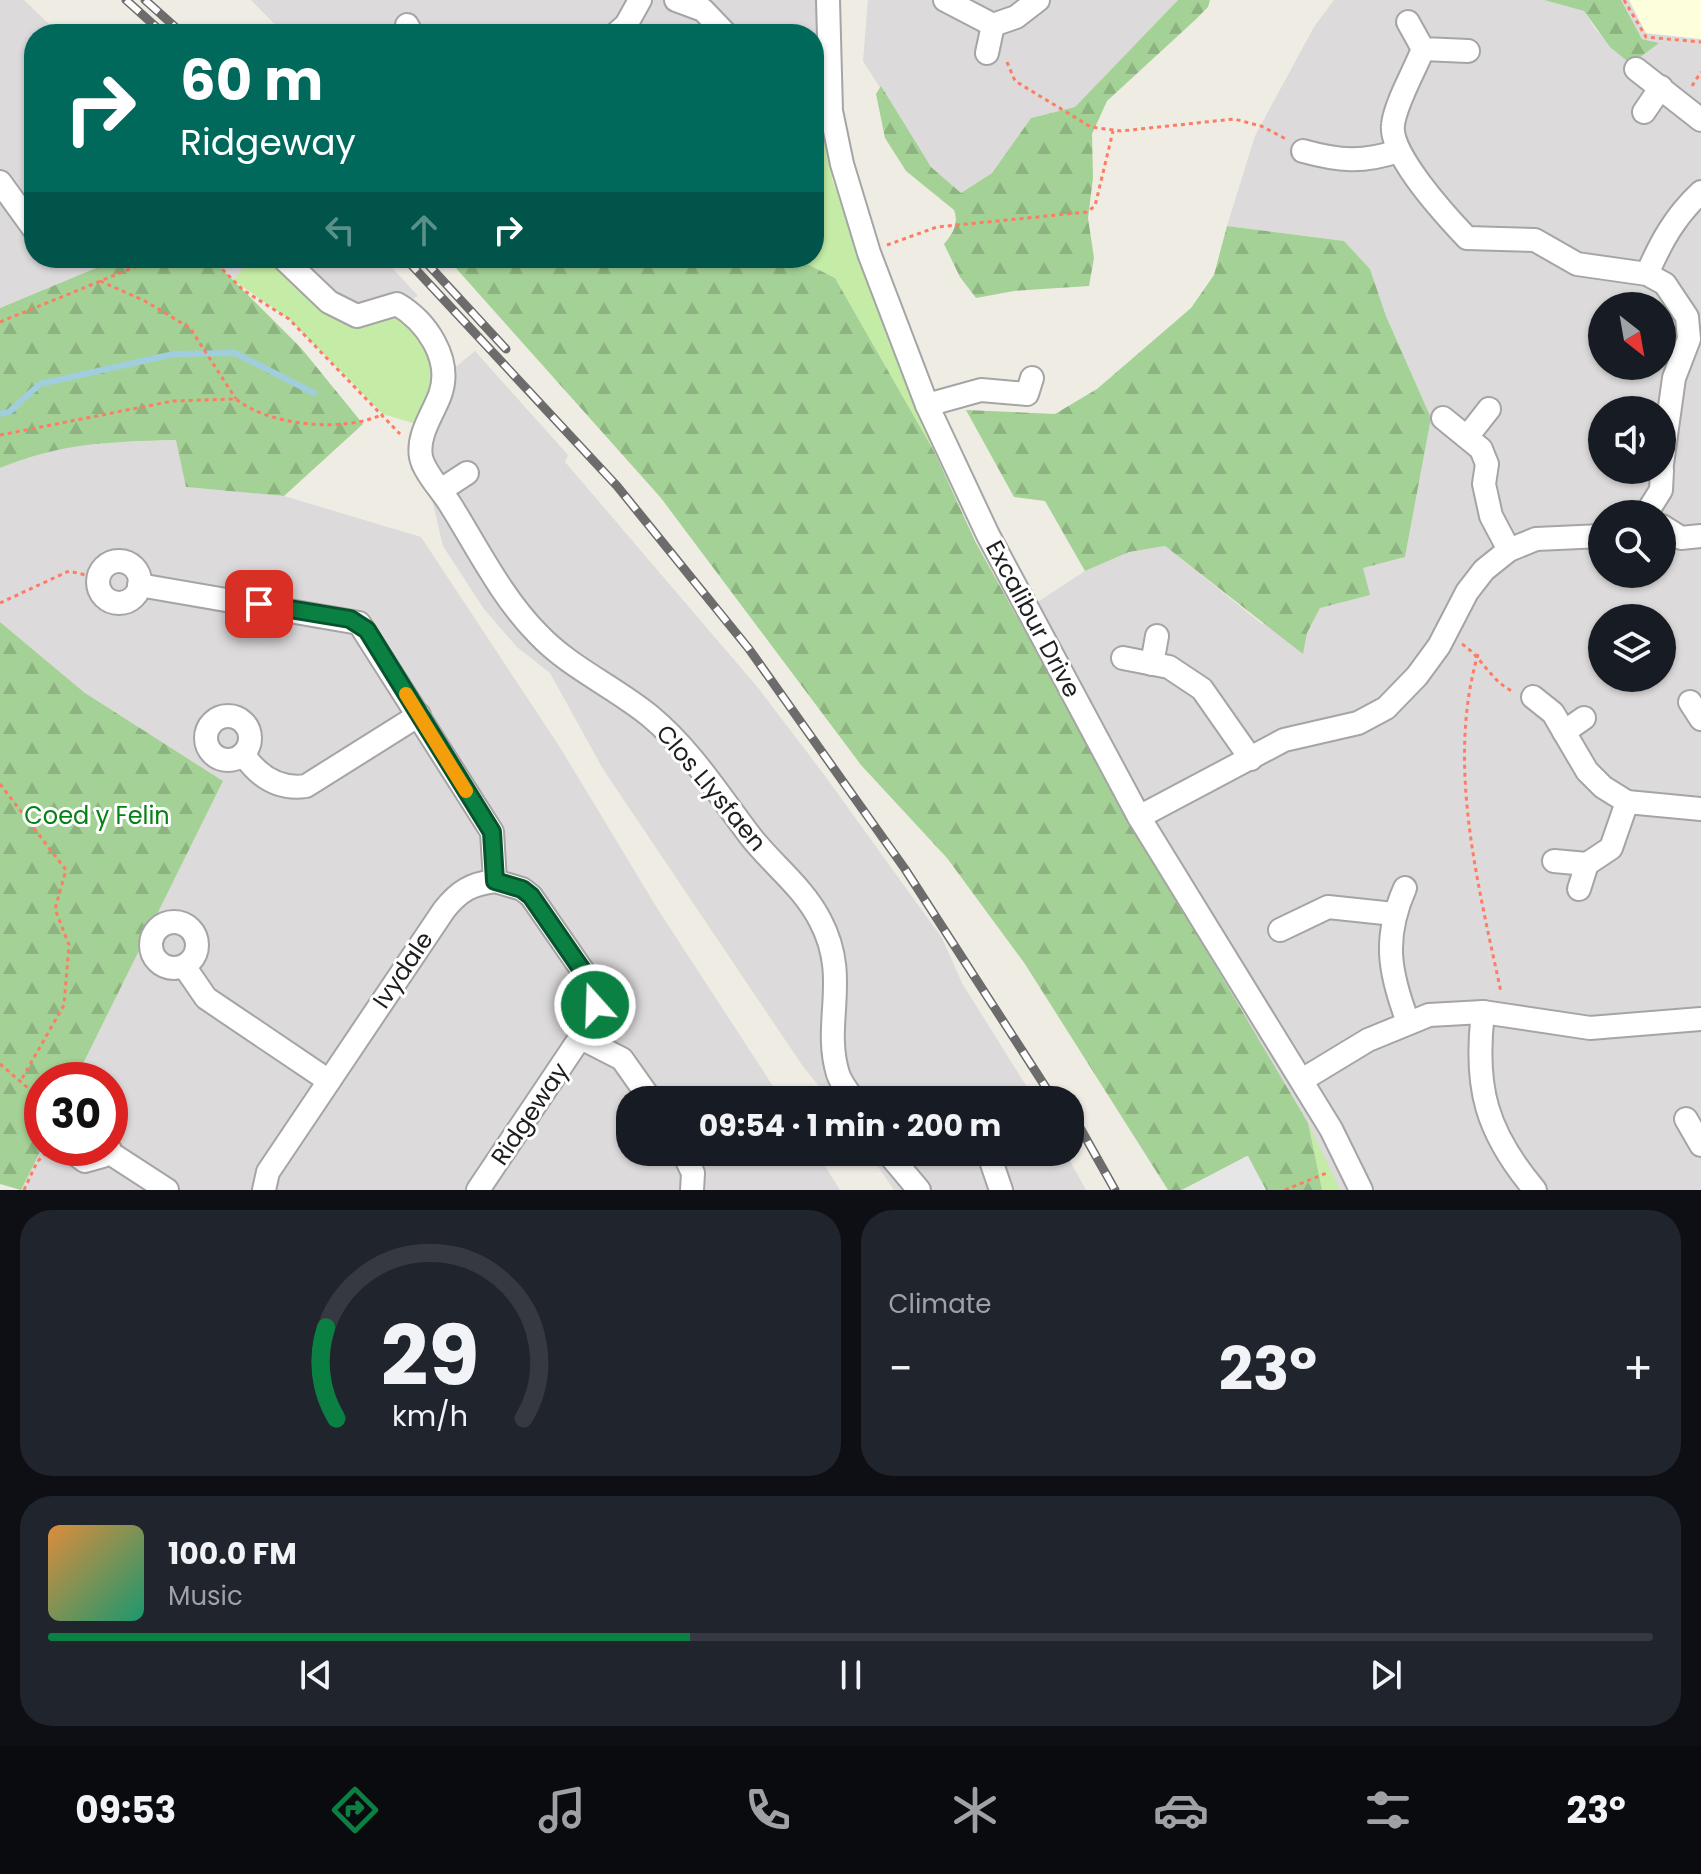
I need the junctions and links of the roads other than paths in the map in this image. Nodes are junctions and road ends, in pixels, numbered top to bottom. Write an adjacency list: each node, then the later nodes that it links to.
1 (640, 0): 7 (street)
2 (676, 0): 8 (street)
3 (828, 0): 24 (street, Excalibur Drive)
4 (945, 0): 5 (street)
5 (1038, 0)
6 (1408, 22): 9 (street)
7 (627, 24)
8 (716, 24)
9 (1423, 49): 10 (street); 16 (street)
10 (1468, 51)
11 (1636, 69): 12 (street)
12 (1661, 87): 13 (street); 14 (street)
13 (1644, 112)
14 (1701, 120)
15 (1303, 151): 16 (street)
16 (1398, 151): 21 (street)
17 (0, 182): 19 (street)
18 (1701, 192): 21 (street)
19 (24, 215)
20 (293, 268): 29 (street, Clos Llysfaen)
21 (1647, 274): 23 (street)
22 (1032, 378): 24 (street)
23 (1671, 396)
24 (927, 405): 46 (street, Excalibur Drive)
25 (1489, 409): 27 (street)
26 (1443, 418): 27 (street)
27 (1467, 437): 33 (street)
28 (467, 473): 29 (street)
29 (441, 490): 62 (street, Clos Llysfaen)
30 (1676, 535): 31 (street)
31 (1701, 536)
32 (1588, 537): 33 (street)
33 (1509, 550): 43 (street)
34 (98, 578): 39 (street)
35 (1157, 636): 37 (street)
36 (1123, 658): 37 (street)
37 (1152, 664): 43 (street)
38 (1533, 697): 41 (street)
39 (419, 715): 42 (street); 49 (street)
40 (1584, 718): 41 (street)
41 (1564, 732): 44 (street)
42 (243, 754)
43 (1251, 759): 46 (street)
44 (1627, 802): 45 (street); 48 (street)
45 (1701, 809)
46 (1139, 817): 59 (street, Excalibur Drive)
47 (1554, 861): 48 (street)
48 (1587, 864): 51 (street)
49 (495, 881): 58 (street, Ridgeway); 60 (street, Ivydale)
50 (1405, 888): 52 (street)
51 (1579, 889)
52 (1394, 914): 53 (street); 57 (street)
53 (1280, 930)
54 (184, 966): 60 (street)
55 (1483, 1012): 56 (street); 57 (street); 76 (street)
56 (1701, 1019)
57 (1408, 1022): 59 (street)
58 (581, 1038): 61 (street, Ridgeway); 71 (street, Ridgeway)
59 (1302, 1080): 75 (street, Excalibur Drive)
60 (329, 1081): 70 (street, Ivydale)
61 (641, 1086)
62 (845, 1086)
63 (1686, 1119): 64 (street)
64 (1701, 1145)
65 (128, 1159): 69 (street)
66 (690, 1166): 72 (street)
67 (899, 1166): 73 (street)
68 (993, 1166): 74 (street)
69 (167, 1190)
70 (264, 1190)
71 (478, 1190)
72 (692, 1190)
73 (919, 1190)
74 (1001, 1190)
75 (1361, 1190)
76 (1535, 1190)

